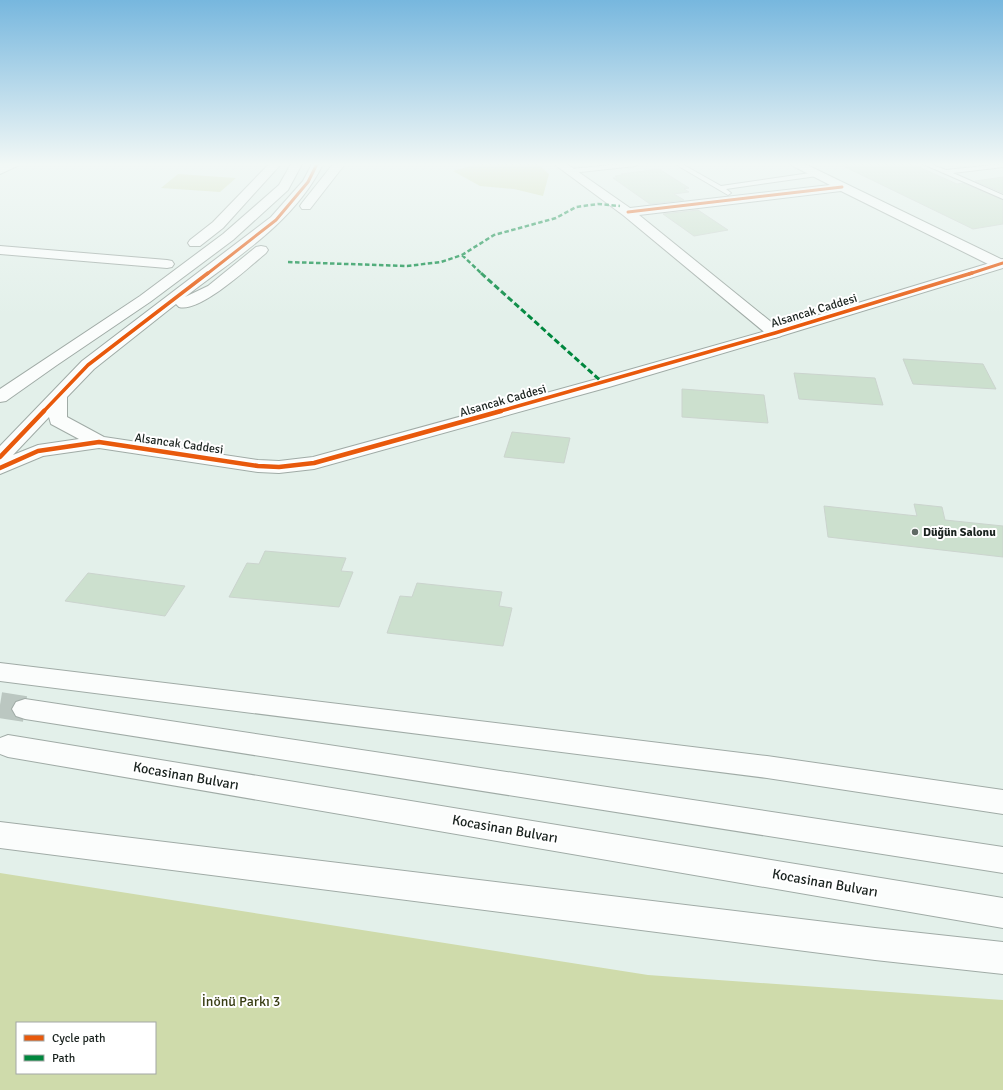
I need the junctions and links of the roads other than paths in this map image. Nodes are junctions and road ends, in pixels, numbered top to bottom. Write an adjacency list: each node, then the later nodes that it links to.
1 (227, 215): 9 (main road)
2 (253, 215): 14 (main road)
3 (280, 215): 12 (main road)
4 (631, 215): 13 (main road)
5 (900, 215): 8 (main road)
6 (272, 242): 12 (main road)
7 (0, 250): 9 (main road)
8 (1001, 263): 13 (main road, Alsancak Caddesi)
9 (167, 264): 10 (main road)
10 (149, 278)
11 (131, 292): 14 (main road)
12 (130, 332): 16 (main road)
13 (775, 333): 17 (main road, Alsancak Caddesi)
14 (51, 361): 15 (main road)
15 (0, 397)
16 (58, 397): 17 (main road, Alsancak Caddesi); 18 (main road)
17 (98, 442): 19 (main road, Alsancak Caddesi)
18 (0, 457)
19 (0, 468)
20 (0, 662): 23 (main road)
21 (0, 672): 23 (main road)
22 (0, 677): 23 (main road)
23 (38, 678): 26 (main road)
24 (25, 709): 30 (main road)
25 (8, 746): 31 (main road, Kocasinan Bulvarı)
26 (767, 767): 27 (main road); 28 (main road)
27 (1003, 802)
28 (1003, 816)
29 (0, 835): 32 (main road)
30 (1003, 860)
31 (1003, 913)
32 (1003, 958)

